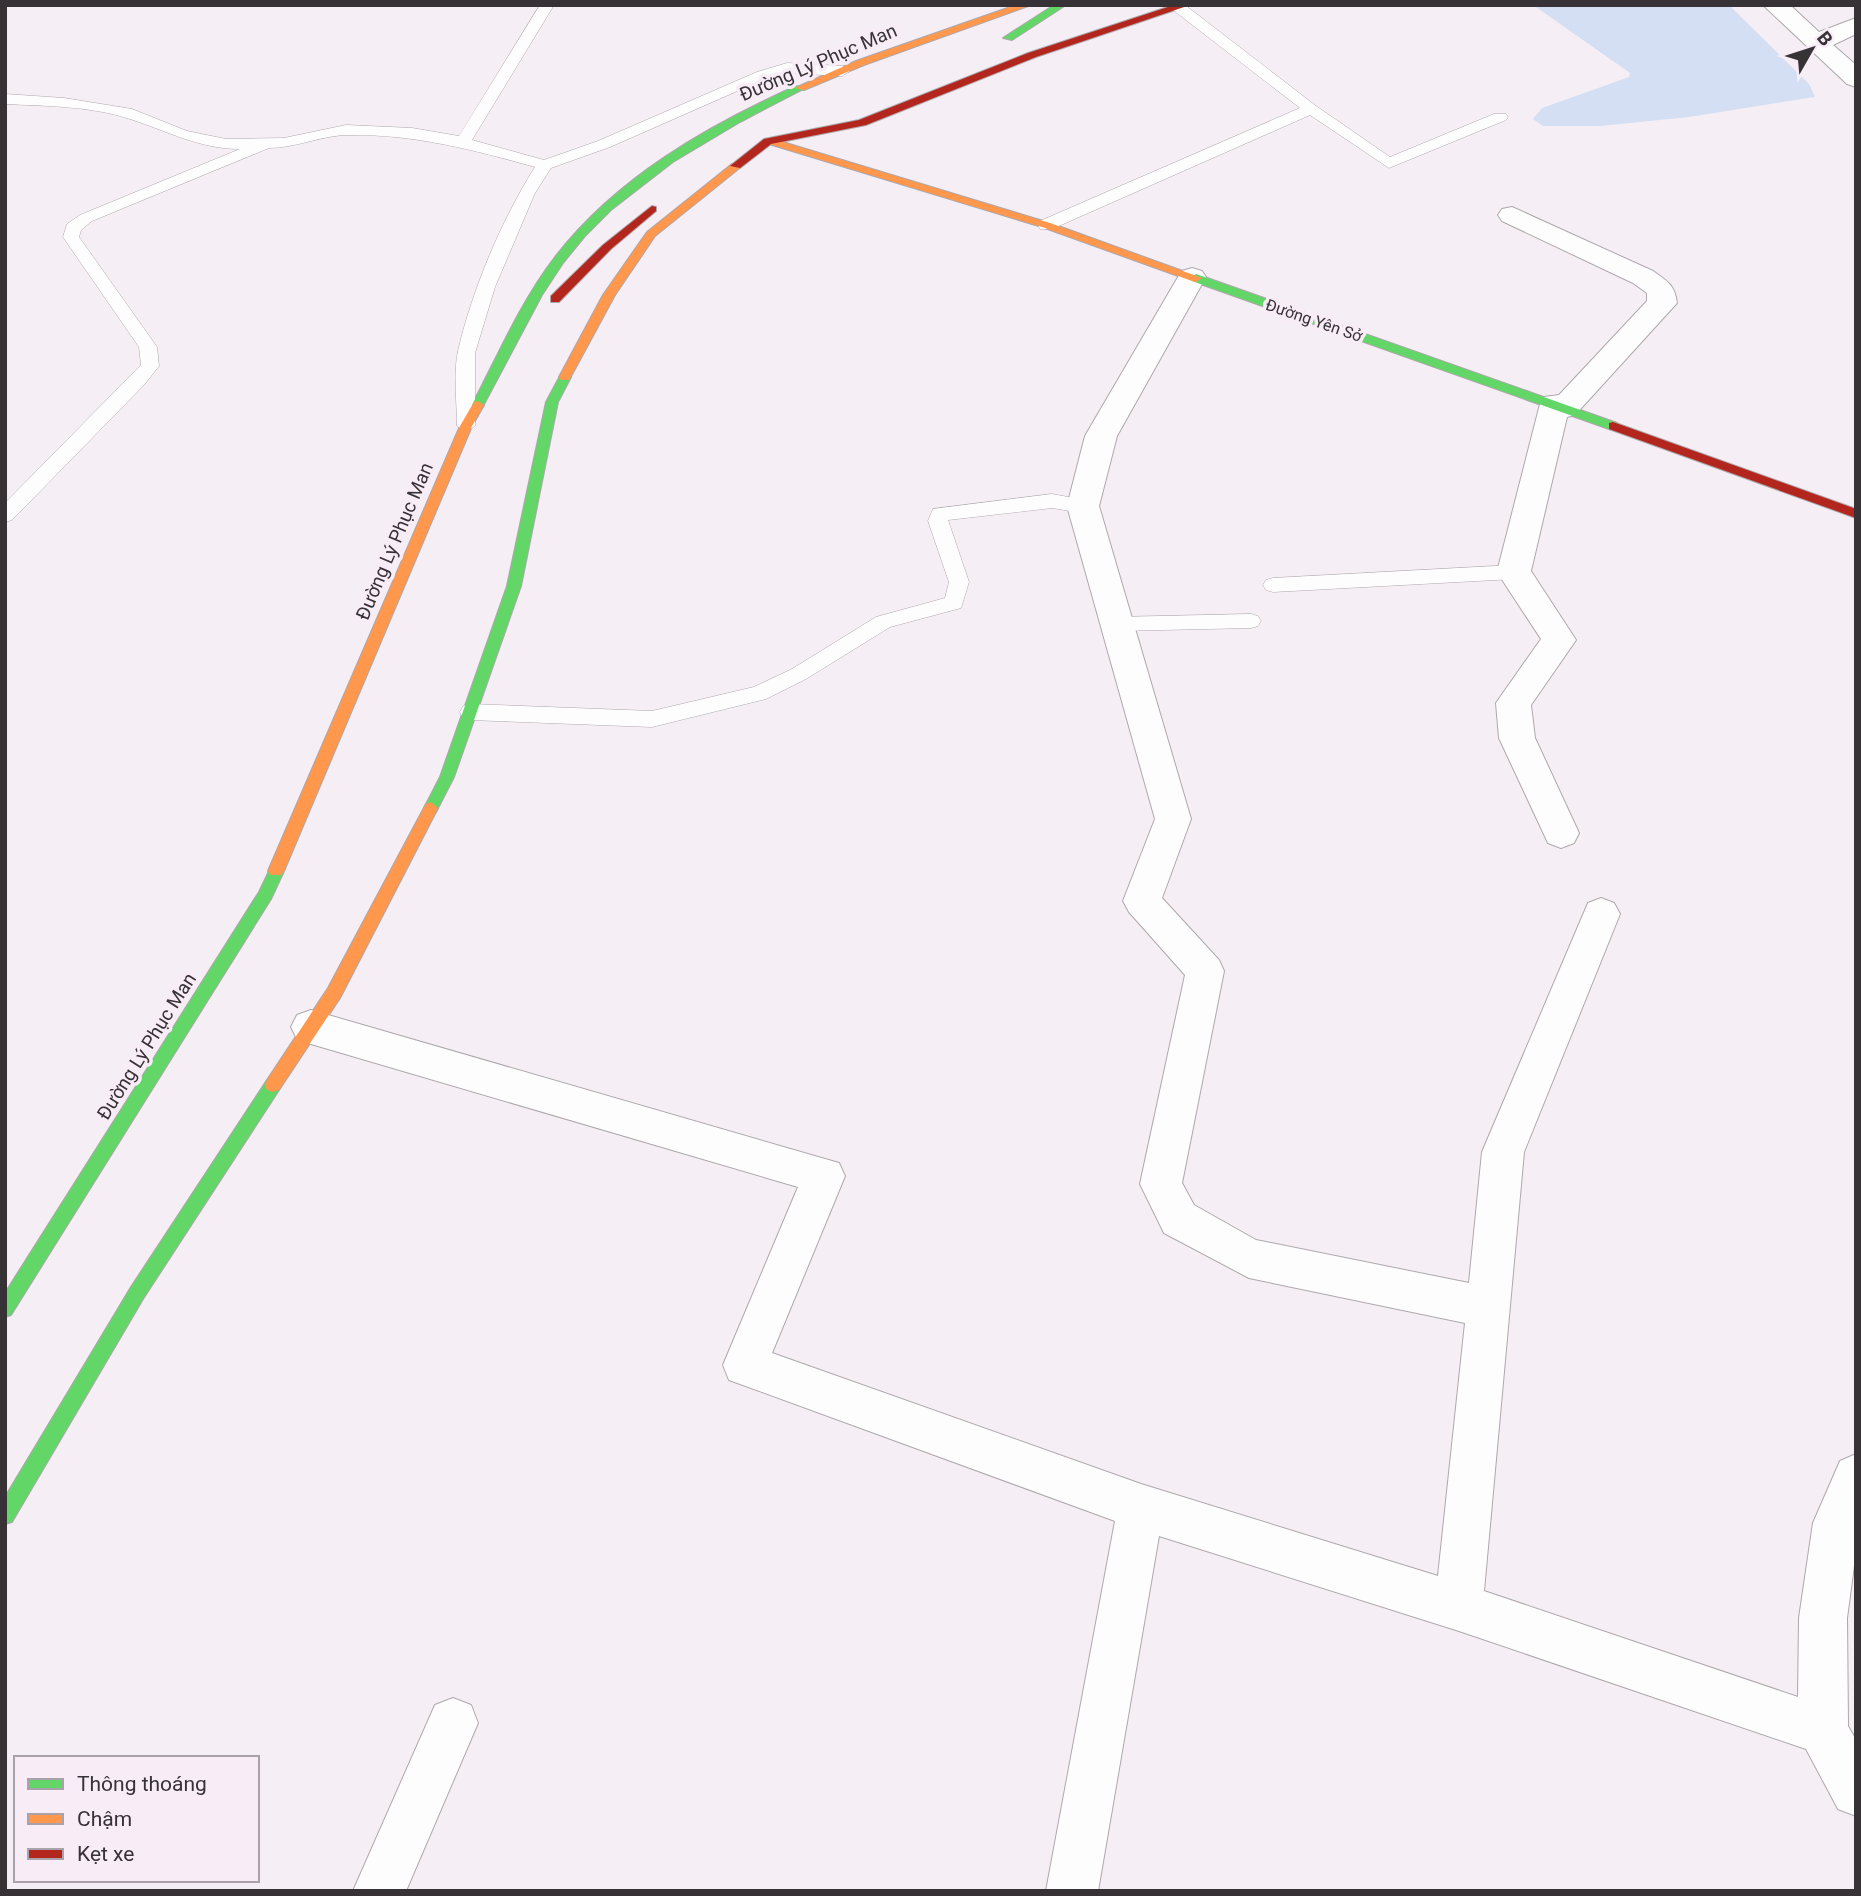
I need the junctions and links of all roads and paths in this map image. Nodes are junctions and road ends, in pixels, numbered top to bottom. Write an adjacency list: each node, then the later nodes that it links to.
1 (547, 5): 16 (lane)
2 (1026, 5): 9 (street, Đường Lý Phục Man)
3 (1061, 5): 8 (street)
4 (1775, 5): 7 (street)
5 (1182, 6): 12 (lane); 15 (street)
6 (1856, 25): 7 (street)
7 (1816, 43): 10 (street)
8 (995, 44)
9 (842, 71): 18 (lane); 24 (street, Đường Lý Phục Man)
10 (1856, 79)
11 (5, 99): 17 (lane)
12 (1311, 109): 14 (lane); 22 (lane)
13 (846, 110): 15 (street)
14 (1500, 117)
15 (768, 141): 19 (street); 22 (street, Đường Yên Sở); 34 (street)
16 (463, 142): 17 (lane); 18 (lane)
17 (267, 143): 29 (lane)
18 (545, 165): 26 (lane)
19 (692, 181)
20 (663, 201): 24 (street)
21 (1512, 215): 25 (street)
22 (1046, 225): 23 (street, Đường Yên Sở)
23 (1192, 276): 25 (street, Đường Yên Sở); 27 (street)
24 (500, 366): 26 (street, Đường Lý Phục Man)
25 (1560, 406): 28 (street, Đường Yên Sở); 30 (street)
26 (466, 426): 39 (street, Đường Lý Phục Man)
27 (1083, 506): 33 (street); 34 (lane)
28 (1856, 514)
29 (5, 515)
30 (1514, 572): 31 (lane); 35 (street)
31 (1273, 585)
32 (1251, 621): 33 (lane)
33 (1117, 624): 38 (street)
34 (470, 712): 37 (street)
35 (1561, 833)
36 (1601, 914): 38 (street)
37 (311, 1027): 41 (street); 42 (street)
38 (1488, 1307): 43 (street)
39 (6, 1308)
40 (1856, 1478): 45 (street)
41 (1141, 1507): 43 (street); 48 (street)
42 (5, 1515)
43 (1459, 1607): 45 (street)
44 (453, 1723): 47 (street)
45 (1823, 1730): 46 (street)
46 (1856, 1790)
47 (379, 1891)
48 (1072, 1891)

